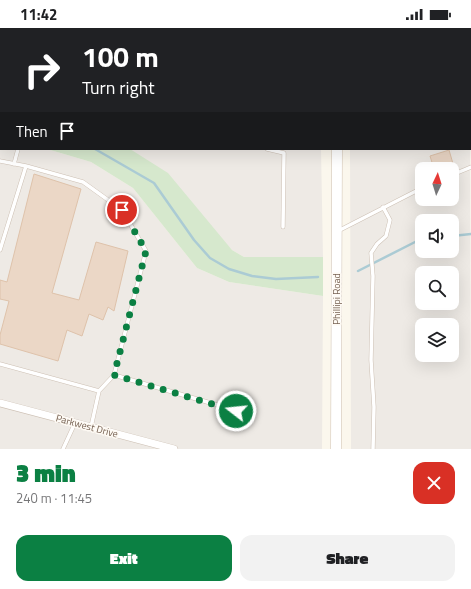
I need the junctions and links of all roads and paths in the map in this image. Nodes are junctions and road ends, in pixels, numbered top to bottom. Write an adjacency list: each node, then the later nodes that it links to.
1 (18, 150): 5 (lane)
2 (337, 150): 12 (main road, Phillipi Road)
3 (284, 151): 11 (lane)
4 (0, 161): 5 (lane)
5 (14, 164): 6 (lane)
6 (26, 166): 13 (lane); 15 (lane)
7 (471, 167): 8 (lane)
8 (459, 172)
9 (415, 192): 10 (lane)
10 (383, 208): 12 (lane); 25 (lane)
11 (283, 227)
12 (337, 232): 24 (main road, Phillipi Road)
13 (0, 250)
14 (0, 364): 16 (lane)
15 (114, 375): 16 (lane); 18 (lane)
16 (99, 391): 20 (lane)
17 (0, 403): 19 (street, Parkwest Drive)
18 (252, 415)
19 (75, 423): 20 (street, Parkwest Drive); 22 (lane)
20 (91, 427): 21 (street, Parkwest Drive)
21 (147, 445): 23 (street, Parkwest Drive)
22 (63, 449)
23 (174, 449)
24 (336, 449)
25 (373, 449)

